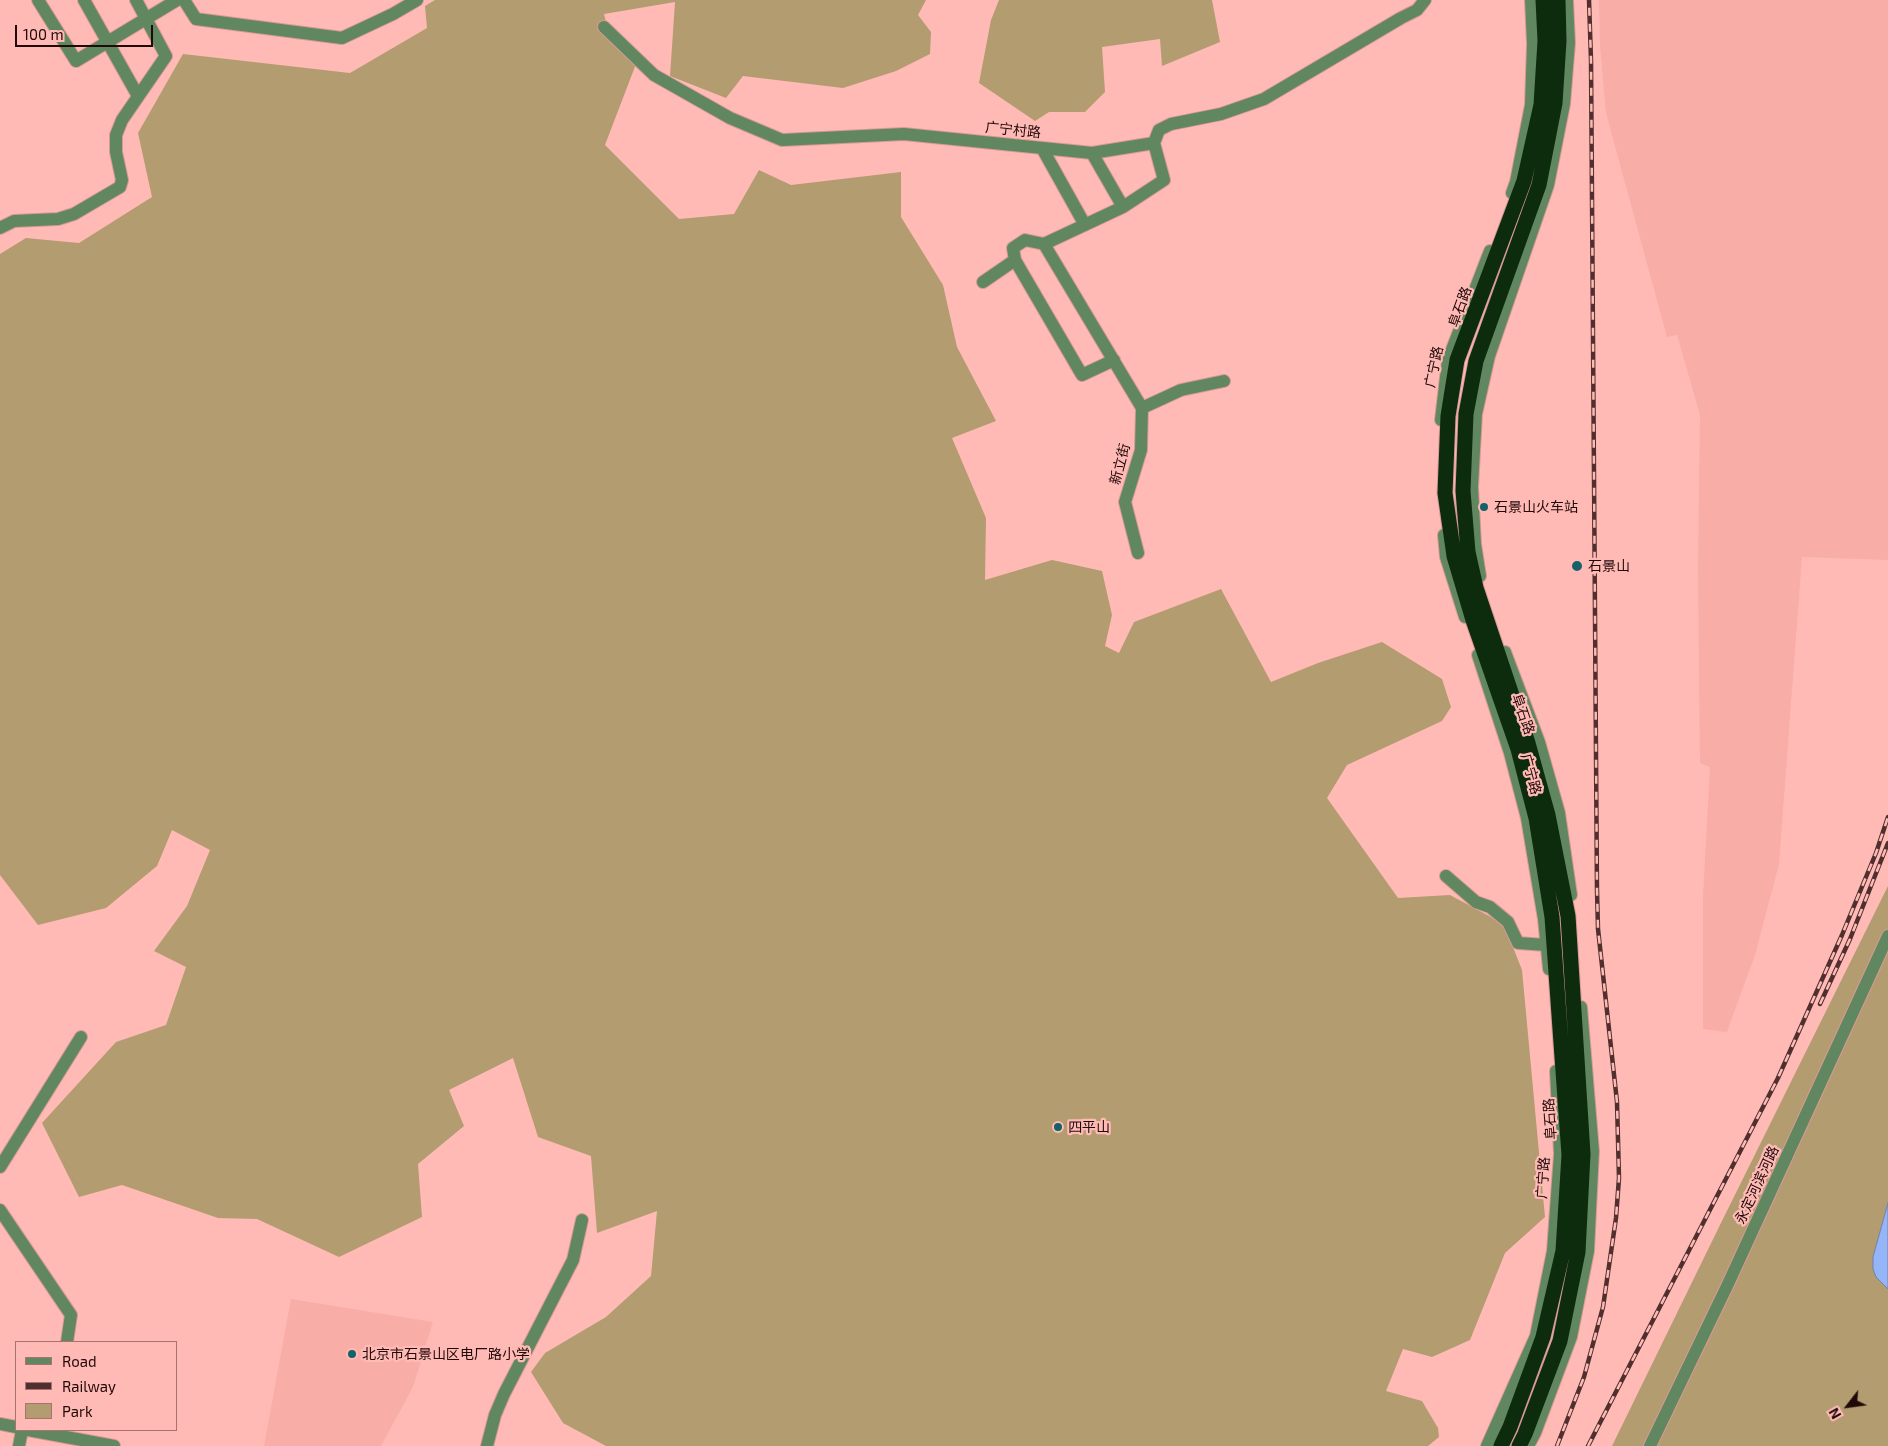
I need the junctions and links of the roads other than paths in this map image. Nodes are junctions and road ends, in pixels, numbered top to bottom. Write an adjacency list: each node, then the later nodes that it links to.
1 (38, 0): 14 (street)
2 (84, 0): 14 (street)
3 (136, 0): 12 (street)
4 (177, 0): 12 (street)
5 (184, 0): 6 (street)
6 (417, 0)
7 (1531, 0): 31 (street, 广宁路)
8 (1543, 0): 44 (highway, 阜石路)
9 (1558, 0): 45 (highway, 阜石路)
10 (1567, 0): 46 (street, 广宁路)
11 (1421, 5): 16 (street)
12 (146, 18): 14 (street); 15 (street)
13 (604, 27): 17 (street, 广宁村路)
14 (107, 42): 15 (street)
15 (138, 96): 21 (street)
16 (1154, 143): 18 (street, 广宁村路); 19 (street)
17 (1042, 148): 18 (street, 广宁村路); 20 (street)
18 (1092, 153): 19 (street)
19 (1123, 207): 20 (street)
20 (1085, 225): 22 (street)
21 (0, 228)
22 (1044, 244): 23 (street); 25 (street)
23 (1015, 260): 24 (street); 25 (street)
24 (982, 282)
25 (1114, 360): 27 (street)
26 (1224, 381): 27 (street)
27 (1142, 408): 28 (street, 新立街)
28 (1138, 553)
29 (1446, 876): 31 (street)
30 (1888, 936): 47 (street, 永定河滨河路)
31 (1546, 945): 43 (street, 广宁路)
32 (80, 1037): 33 (street)
33 (0, 1167)
34 (0, 1210): 36 (street)
35 (582, 1220): 42 (street)
36 (68, 1341)
37 (0, 1424): 38 (street)
38 (15, 1428)
39 (41, 1431): 40 (street)
40 (54, 1432): 41 (street)
41 (114, 1446)
42 (487, 1446)
43 (1488, 1446)
44 (1501, 1446)
45 (1519, 1446)
46 (1528, 1446)
47 (1650, 1446)

